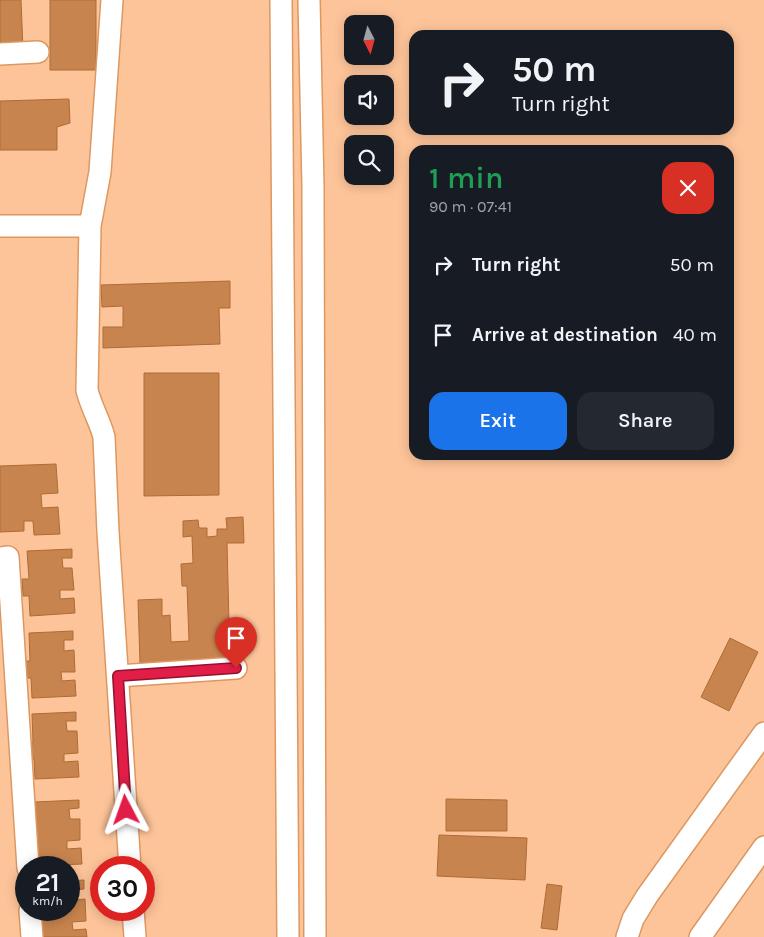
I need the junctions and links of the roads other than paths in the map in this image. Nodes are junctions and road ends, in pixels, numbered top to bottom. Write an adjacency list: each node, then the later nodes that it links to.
1 (112, 0): 7 (street)
2 (281, 0): 19 (street)
3 (309, 0): 20 (street)
4 (38, 52): 5 (street)
5 (0, 54)
6 (0, 226): 7 (street)
7 (90, 226): 10 (street)
8 (0, 558): 13 (street)
9 (236, 668): 10 (street)
10 (118, 676): 14 (street)
11 (764, 733): 21 (street)
12 (764, 847): 22 (street)
13 (27, 856)
14 (129, 856)
15 (31, 921): 17 (street)
16 (134, 921): 18 (street)
17 (32, 937)
18 (135, 937)
19 (288, 937)
20 (315, 937)
21 (627, 937)
22 (700, 937)

